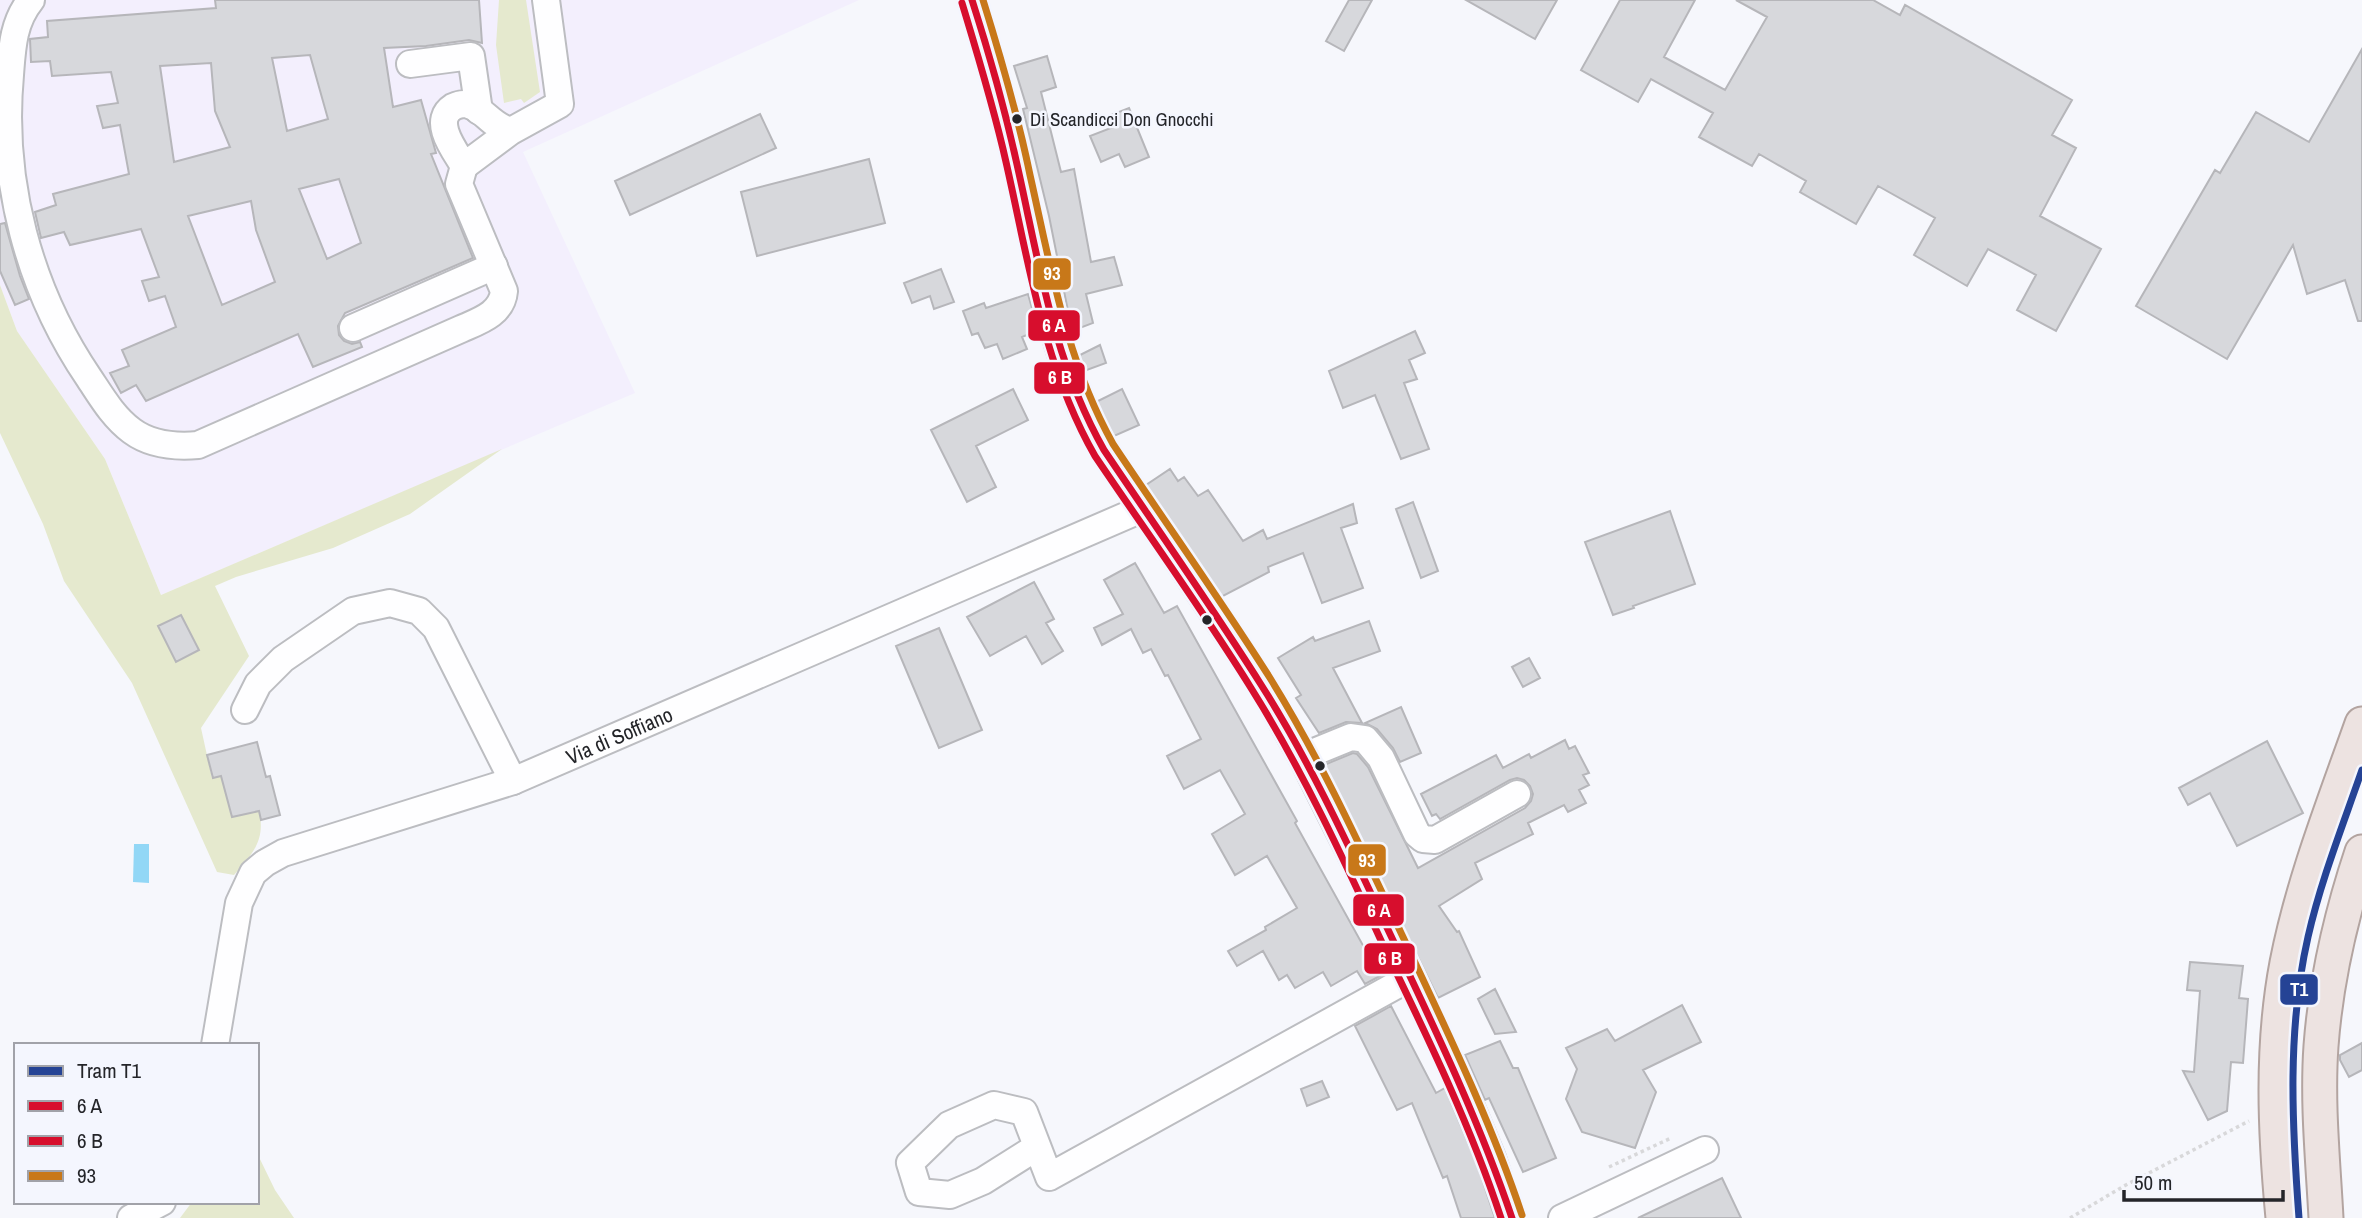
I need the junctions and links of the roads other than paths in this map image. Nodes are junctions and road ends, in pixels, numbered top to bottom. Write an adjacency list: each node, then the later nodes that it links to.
1 (31, 0): 8 (street)
2 (546, 0): 6 (street)
3 (972, 0): 10 (street)
4 (410, 64): 5 (street)
5 (479, 111): 6 (street); 7 (street)
6 (511, 131): 7 (street)
7 (464, 166): 8 (street)
8 (494, 266): 9 (street)
9 (353, 328)
10 (1144, 508): 13 (street); 14 (street, Via di Soffiano)
11 (245, 709): 14 (street)
12 (2362, 724): 25 (main road)
13 (1302, 757): 15 (street); 17 (street)
14 (513, 781): 18 (street, Via di Soffiano)
15 (1517, 794)
16 (2362, 852): 26 (main road)
17 (1411, 976): 19 (street); 23 (street)
18 (215, 1043)
19 (1037, 1147): 19 (street)
20 (1705, 1150): 24 (street)
21 (158, 1204): 22 (street)
22 (131, 1218)
23 (1512, 1218)
24 (1562, 1218)
25 (2283, 1218)
26 (2326, 1218)

